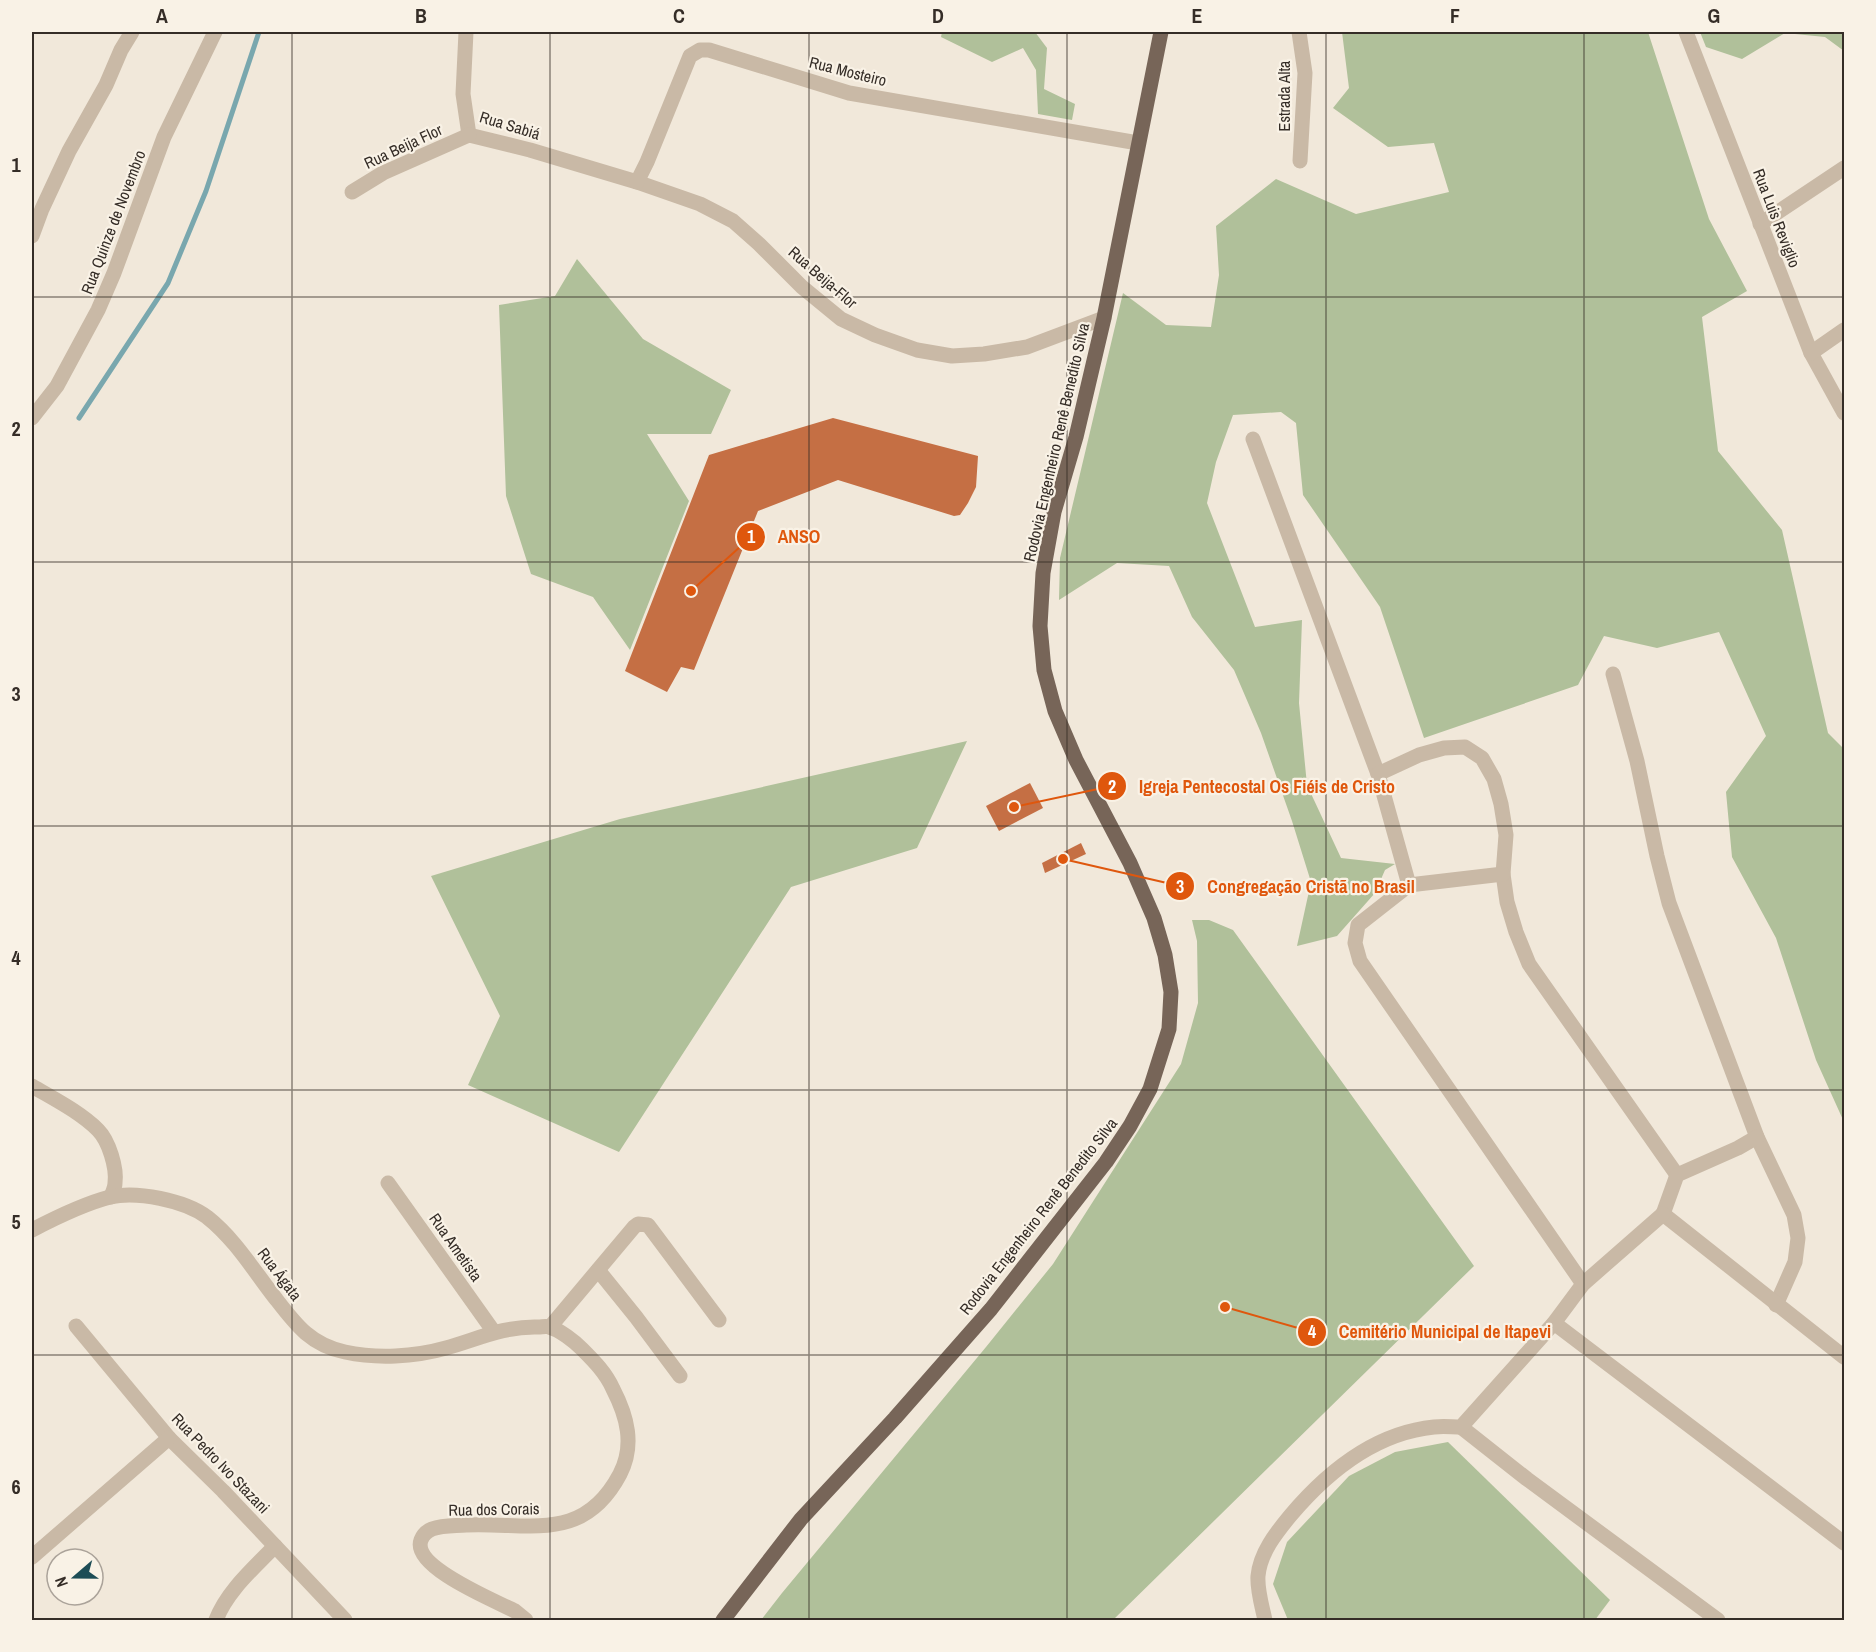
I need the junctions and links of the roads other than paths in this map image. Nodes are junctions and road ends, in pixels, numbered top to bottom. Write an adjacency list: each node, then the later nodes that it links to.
1 (132, 32): 14 (street)
2 (215, 32): 19 (street, Rua Quinze de Novembro)
3 (466, 32): 7 (street, Rua Sabiá)
4 (1161, 32): 8 (main road, Rodovia Engenheiro Renê Benedito Silva)
5 (1299, 32): 9 (street, Estrada Alta)
6 (1686, 32): 13 (street, Rua Luis Reviglio)
7 (469, 135): 11 (street, Rua Sabiá); 12 (street, Rua Beija Flor)
8 (1138, 143): 11 (street, Rua Mosteiro); 15 (main road, Rodovia Engenheiro Renê Benedito Silva)
9 (1300, 161)
10 (1845, 168): 13 (street)
11 (637, 182): 15 (street, Rua Beija-Flor)
12 (352, 192)
13 (1760, 224): 17 (street, Rua Luis Reviglio)
14 (32, 236)
15 (1104, 318): 50 (main road, Rodovia Engenheiro Renê Benedito Silva)
16 (1845, 330): 17 (street)
17 (1811, 354): 18 (street, Rua Luis Reviglio)
18 (1845, 413)
19 (32, 418)
20 (1253, 439): 22 (street)
21 (1613, 674): 26 (street)
22 (1378, 774): 23 (street); 24 (street)
23 (1503, 874): 24 (street); 27 (street)
24 (1409, 885): 33 (street)
25 (32, 1086): 29 (street)
26 (1757, 1137): 27 (street); 34 (street)
27 (1677, 1174): 30 (street)
28 (388, 1183): 39 (street, Rua Ametista)
29 (111, 1197): 31 (street); 39 (street, Rua Ágata)
30 (1663, 1214): 33 (street); 34 (street)
31 (32, 1230)
32 (598, 1270): 35 (street); 38 (street); 41 (street)
33 (1583, 1284): 36 (street)
34 (1776, 1305): 40 (street)
35 (719, 1320)
36 (1554, 1323): 42 (street); 44 (street)
37 (76, 1326): 43 (street, Rua Pedro Ivo Stazani)
38 (550, 1327): 39 (street); 49 (street, Rua dos Corais)
39 (494, 1332)
40 (1845, 1357)
41 (680, 1376)
42 (1461, 1427): 51 (street); 52 (street)
43 (169, 1438): 45 (street, Rua Pedro Ivo Stazani); 46 (street)
44 (1845, 1544)
45 (275, 1546): 47 (street); 48 (street, Rua Pedro Ivo Stazani)
46 (32, 1557)
47 (216, 1620)
48 (345, 1620)
49 (526, 1620)
50 (723, 1620)
51 (1265, 1620)
52 (1718, 1620)

